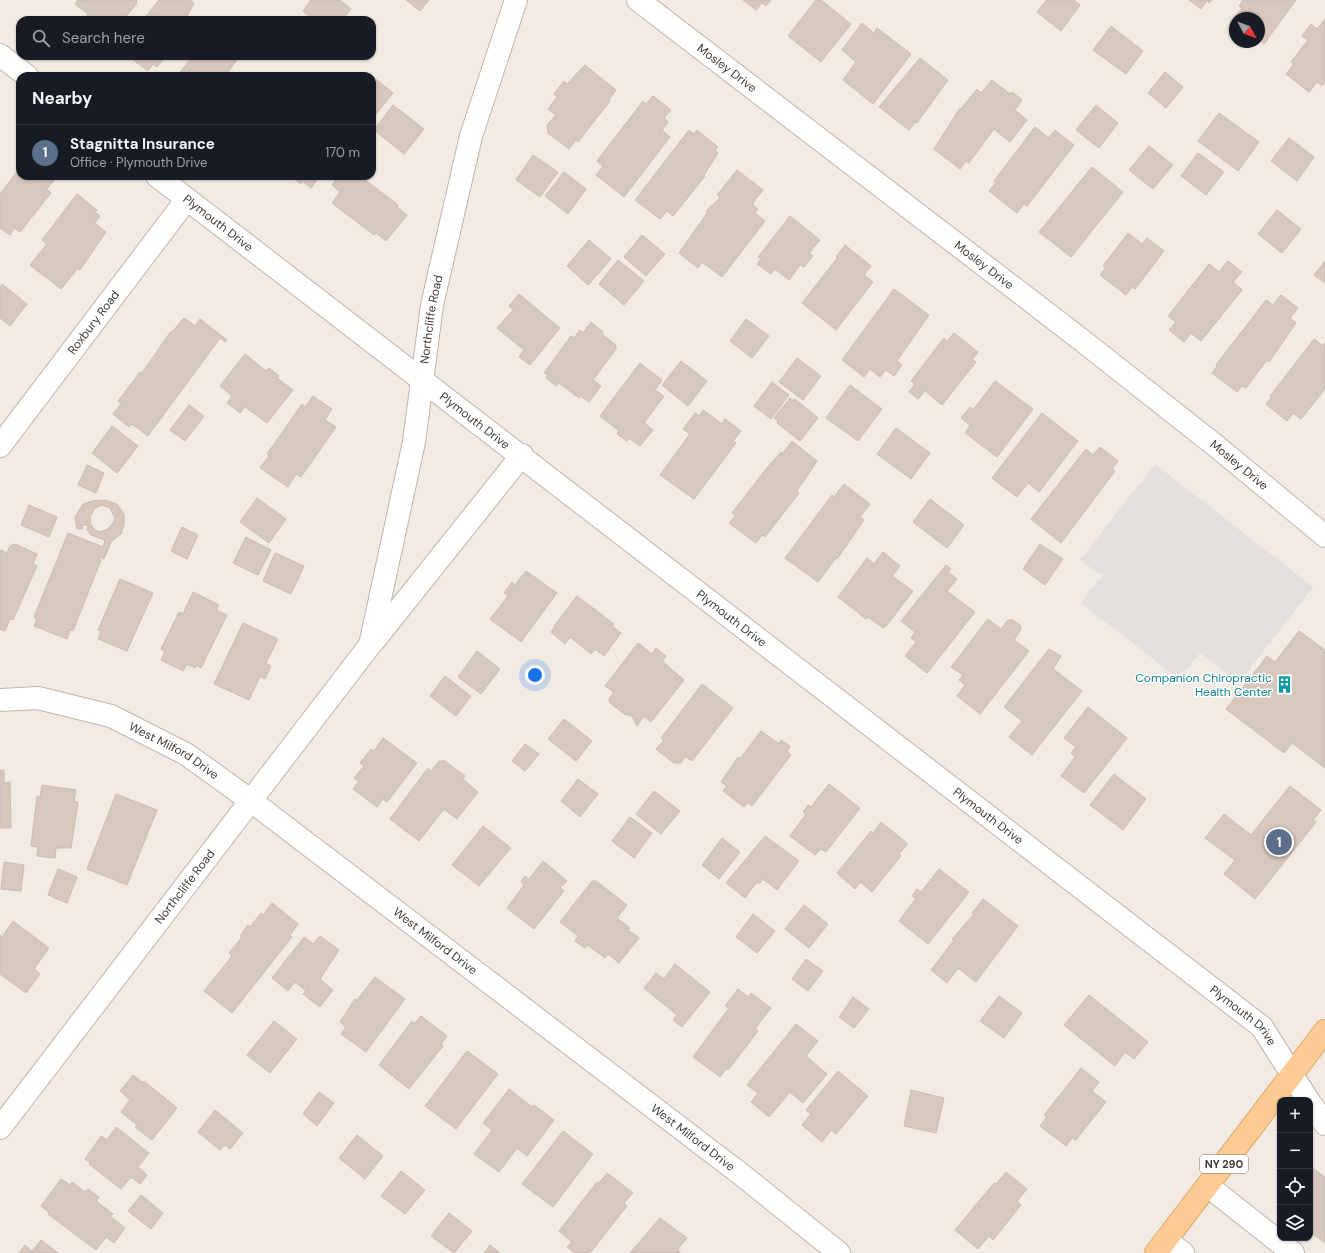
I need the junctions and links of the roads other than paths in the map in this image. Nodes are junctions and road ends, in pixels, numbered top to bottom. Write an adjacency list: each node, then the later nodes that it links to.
1 (516, 0): 7 (street, Northcliffe Road)
2 (638, 0): 10 (street, Mosley Drive)
3 (0, 56): 4 (street)
4 (22, 72)
5 (162, 180): 6 (street, Plymouth Drive)
6 (187, 199): 7 (street, Plymouth Drive); 8 (street, Roxbury Road)
7 (422, 378): 9 (street, Plymouth Drive); 11 (street, Northcliffe Road)
8 (0, 446)
9 (522, 455): 11 (street, Northcliffe Road); 15 (street, Plymouth Drive)
10 (1325, 536)
11 (370, 645): 13 (street, Northcliffe Road)
12 (0, 700): 13 (street, West Milford Drive)
13 (250, 800): 19 (street, Northcliffe Road); 22 (street, West Milford Drive)
14 (1325, 1031): 15 (main road, NY 290)
15 (1292, 1075): 16 (street, Plymouth Drive); 20 (main road, NY 290)
16 (1306, 1097)
17 (1313, 1107): 18 (street)
18 (1325, 1124)
19 (0, 1128)
20 (1208, 1186): 21 (main road, NY 290); 23 (street)
21 (1168, 1249)
22 (838, 1253)
23 (1293, 1253)

